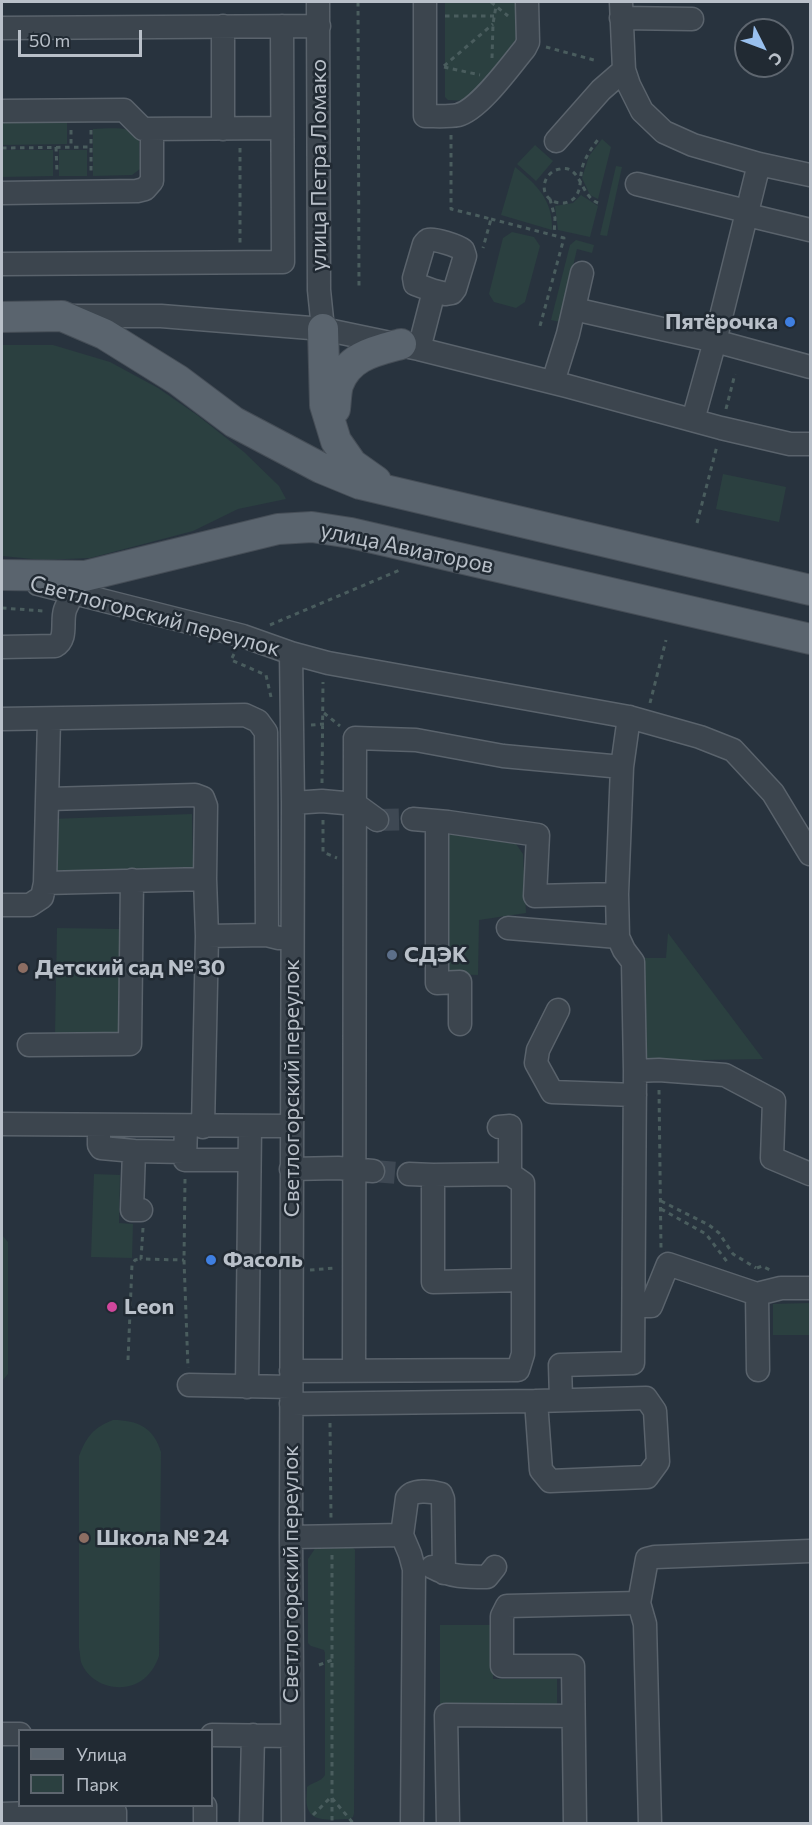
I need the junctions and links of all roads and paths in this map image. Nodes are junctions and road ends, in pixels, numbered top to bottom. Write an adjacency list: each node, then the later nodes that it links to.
1 (318, 2): 12 (street, улица Петра Ломако)
2 (357, 2): 46 (path)
3 (527, 2): 14 (street)
4 (496, 6): 7 (path)
5 (425, 9): 7 (path); 16 (street)
6 (621, 10): 8 (street); 17 (street)
7 (494, 16): 9 (path)
8 (692, 19)
9 (493, 24): 16 (path); 18 (path)
10 (223, 26): 11 (street); 13 (street); 24 (street)
11 (282, 26): 12 (street); 22 (street)
12 (319, 26): 52 (street, улица Петра Ломако)
13 (2, 28)
14 (528, 42): 15 (path); 18 (street)
15 (594, 60)
16 (435, 67): 18 (path); 21 (street)
17 (624, 70): 26 (street); 30 (street)
18 (493, 82): 21 (street)
19 (90, 110): 20 (street); 23 (street); 28 (path)
20 (2, 111)
21 (451, 116): 40 (path)
22 (282, 128): 24 (street); 44 (street)
23 (152, 129): 24 (street); 35 (street)
24 (223, 129)
25 (600, 137): 32 (path)
26 (556, 141)
27 (56, 147): 28 (path); 29 (path); 34 (path)
28 (91, 147): 35 (path)
29 (2, 148)
30 (759, 164): 31 (street); 39 (street)
31 (810, 175)
32 (581, 183): 37 (path); 37 (path); 38 (path)
33 (637, 184): 39 (street)
34 (57, 192): 35 (street); 36 (street)
35 (91, 192)
36 (2, 193)
37 (549, 199): 42 (path)
38 (598, 203)
39 (746, 211): 41 (street); 53 (street)
40 (491, 219): 42 (path); 43 (path)
41 (810, 230)
42 (554, 236): 51 (path)
43 (482, 252)
44 (2, 264)
45 (582, 273): 48 (street)
46 (359, 289)
47 (434, 291): 54 (street)
48 (574, 309): 53 (street); 57 (street)
49 (62, 316): 50 (main road); 52 (street); 63 (main road)
50 (2, 317)
51 (540, 326)
52 (323, 329): 54 (street); 60 (main road)
53 (715, 341): 55 (street); 59 (street)
54 (410, 346): 57 (street); 60 (main road)
55 (810, 367)
56 (735, 374): 58 (path)
57 (553, 382): 59 (street)
58 (726, 409)
59 (693, 420): 62 (street)
60 (332, 427): 63 (main road)
61 (718, 441): 64 (path)
62 (810, 444)
63 (394, 492): 67 (main road)
64 (697, 523)
65 (405, 567): 70 (path)
66 (2, 575): 68 (street, Светлогорский переулок); 71 (main road, улица Авиаторов)
67 (810, 590)
68 (69, 602): 69 (path); 70 (street, Светлогорский переулок); 73 (street)
69 (2, 608)
70 (243, 636): 74 (street, Светлогорский переулок); 75 (path)
71 (810, 639)
72 (666, 640): 76 (path)
73 (2, 647)
74 (291, 653): 76 (street); 81 (street, Светлогорский переулок)
75 (273, 705)
76 (639, 712): 79 (street); 86 (street)
77 (2, 719): 78 (street)
78 (49, 719): 80 (street); 93 (street)
79 (622, 766): 82 (street); 90 (street)
80 (48, 798): 87 (street); 89 (street)
81 (293, 803): 82 (street); 96 (street, Светлогорский переулок)
82 (355, 804): 83 (street); 113 (street)
83 (377, 819)
84 (413, 819): 85 (street)
85 (436, 822): 90 (street); 98 (street)
86 (810, 854)
87 (205, 879): 88 (street); 94 (street)
88 (132, 880): 89 (street); 99 (street)
89 (45, 883): 91 (street)
90 (617, 894): 95 (street)
91 (2, 904)
92 (508, 927): 95 (street)
93 (267, 935): 94 (street); 96 (street)
94 (207, 936): 106 (street)
95 (618, 937): 101 (street)
96 (292, 941): 105 (street, Светлогорский переулок)
97 (558, 1010): 102 (street)
98 (460, 1024)
99 (29, 1045)
100 (659, 1070): 101 (street); 116 (street); 118 (path)
101 (635, 1071): 102 (street)
102 (635, 1095): 133 (street)
103 (2, 1124): 104 (street)
104 (99, 1125): 106 (street); 109 (street)
105 (291, 1126): 107 (street); 112 (street, Светлогорский переулок)
106 (194, 1127): 107 (street); 110 (street)
107 (250, 1127): 111 (street)
108 (499, 1127): 115 (street)
109 (134, 1151): 110 (street); 120 (street)
110 (185, 1156): 111 (street); 126 (path)
111 (249, 1160): 138 (street)
112 (291, 1169): 113 (street); 139 (street, Светлогорский переулок)
113 (364, 1170): 135 (street)
114 (409, 1174): 117 (street)
115 (510, 1174): 117 (street); 130 (street)
116 (810, 1174)
117 (433, 1176): 130 (street)
118 (661, 1201): 119 (path); 121 (path)
119 (661, 1209): 122 (path); 127 (path)
120 (141, 1210): 125 (path)
121 (698, 1218): 122 (path); 123 (path)
122 (694, 1226): 124 (path)
123 (730, 1251): 124 (path); 129 (path)
124 (722, 1257): 128 (path)
125 (141, 1258): 126 (path); 134 (path)
126 (184, 1260): 137 (path)
127 (668, 1264): 132 (street); 133 (street)
128 (730, 1264)
129 (756, 1268)
130 (523, 1280): 135 (street)
131 (810, 1288): 132 (street)
132 (757, 1294): 136 (street)
133 (634, 1306): 140 (street)
134 (128, 1360)
135 (354, 1370): 139 (street)
136 (758, 1370)
137 (189, 1385): 138 (street)
138 (247, 1387): 139 (street)
139 (291, 1387): 142 (street); 143 (street, Светлогорский переулок)
140 (561, 1399): 141 (street); 141 (street)
141 (536, 1401): 142 (street)
142 (329, 1404): 144 (path)
143 (291, 1537): 144 (street); 157 (street, Светлогорский переулок)
144 (332, 1537): 145 (street); 150 (path)
145 (406, 1545): 148 (street); 148 (street); 168 (street)
146 (810, 1551): 149 (street)
147 (495, 1568): 148 (street)
148 (444, 1574)
149 (639, 1603): 152 (street); 171 (street)
150 (332, 1660): 151 (path); 158 (path)
151 (319, 1665)
152 (573, 1716): 169 (street); 170 (street)
153 (2, 1734): 154 (street)
154 (18, 1734)
155 (213, 1735): 156 (street)
156 (253, 1736): 157 (street); 165 (street)
157 (292, 1736): 162 (street, Светлогорский переулок)
158 (331, 1797): 162 (path); 166 (path); 167 (path)
159 (205, 1807): 164 (street)
160 (2, 1814): 161 (street)
161 (64, 1818): 163 (street)
162 (299, 1823)
163 (115, 1824)
164 (205, 1824)
165 (251, 1824)
166 (332, 1824)
167 (354, 1824)
168 (411, 1824)
169 (448, 1824)
170 (575, 1824)
171 (650, 1824)

